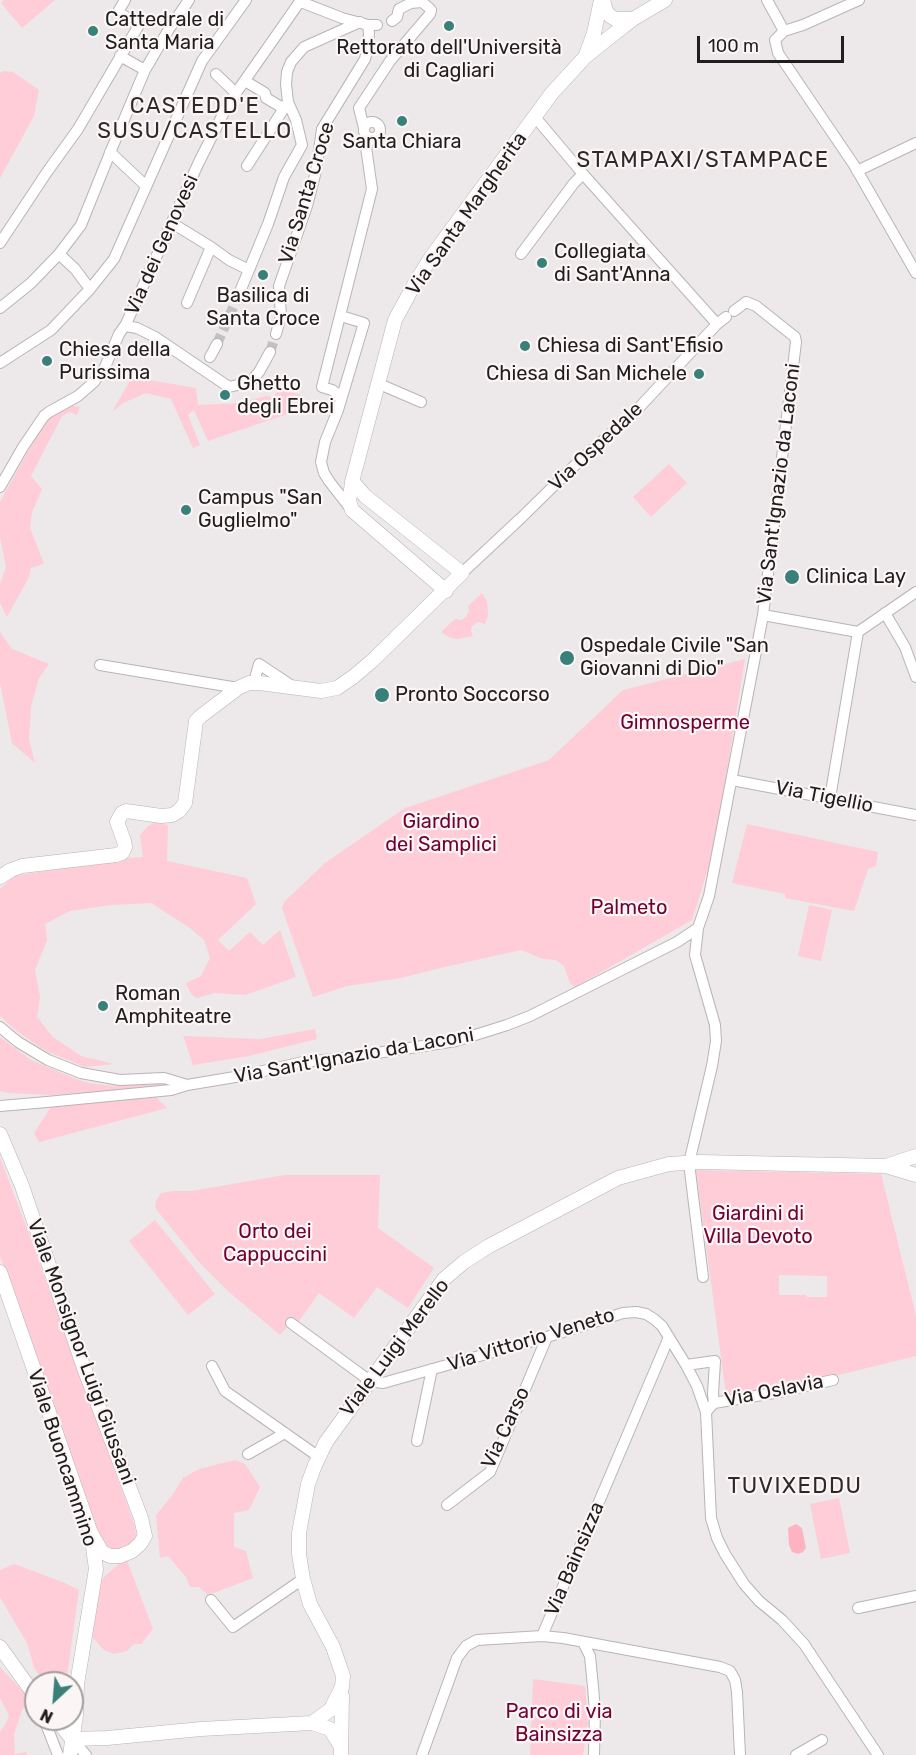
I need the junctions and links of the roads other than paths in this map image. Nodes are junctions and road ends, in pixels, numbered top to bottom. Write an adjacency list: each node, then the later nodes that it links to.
1 (125, 0): 15 (street)
2 (189, 0): 17 (street)
3 (246, 0): 28 (street)
4 (602, 0): 11 (street); 16 (street)
5 (665, 0): 10 (street, Via Santa Margherita)
6 (767, 0): 14 (street)
7 (859, 0): 14 (street)
8 (301, 1): 13 (street); 19 (street, Via dei Genovesi)
9 (397, 4): 12 (street); 40 (street)
10 (649, 5): 11 (street, Via Santa Margherita)
11 (633, 19): 16 (street, Via Santa Margherita)
12 (392, 21)
13 (343, 23): 21 (street); 43 (street, Via Santa Croce)
14 (784, 30): 26 (street)
15 (120, 56): 17 (street); 30 (street)
16 (585, 57): 22 (street, Via Santa Margherita)
17 (145, 70): 24 (street)
18 (216, 74): 20 (street)
19 (245, 81): 20 (street, Via dei Genovesi); 21 (street)
20 (236, 93): 29 (street, Via dei Genovesi)
21 (286, 105): 25 (street); 34 (street)
22 (535, 117): 27 (street); 49 (street, Via Santa Margherita)
23 (916, 143): 26 (street)
24 (110, 152): 28 (street); 32 (street)
25 (247, 166)
26 (857, 171): 35 (street)
27 (583, 174): 33 (street); 41 (street)
28 (145, 185): 36 (street)
29 (172, 223): 31 (street); 42 (street, Via dei Genovesi)
30 (0, 243)
31 (211, 247): 34 (street); 38 (street)
32 (59, 254): 36 (street); 39 (street)
33 (521, 254)
34 (249, 270): 37 (street)
35 (916, 273)
36 (90, 289): 48 (street)
37 (239, 294)
38 (187, 303)
39 (0, 308)
40 (341, 316): 50 (street); 50 (street)
41 (726, 318): 44 (street, Via Ospedale); 55 (street, Via Ospedale)
42 (125, 326): 46 (street); 53 (street, Via dei Genovesi)
43 (276, 334)
44 (795, 337): 59 (street, Via Sant'Ignazio da Laconi)
45 (217, 344): 47 (street)
46 (270, 352)
47 (210, 357)
48 (0, 363)
49 (377, 383): 51 (street); 52 (street, Via Santa Margherita)
50 (341, 401): 54 (street)
51 (421, 402)
52 (352, 481): 54 (street, Via Santa Margherita); 55 (street)
53 (0, 488)
54 (352, 510): 56 (street)
55 (462, 573): 56 (street)
56 (446, 591): 65 (street)
57 (916, 592): 58 (street)
58 (885, 613): 60 (street); 62 (street)
59 (764, 615): 60 (street); 66 (street, Via Sant'Ignazio da Laconi)
60 (858, 632): 67 (street)
61 (100, 665): 64 (street)
62 (916, 677)
63 (254, 682): 64 (street); 65 (street); 65 (street)
64 (238, 688): 69 (street)
65 (295, 688)
66 (732, 780): 67 (street, Via Tigellio); 70 (street, Via Sant'Ignazio da Laconi)
67 (830, 798): 68 (street, Via Tigellio)
68 (916, 815)
69 (0, 877)
70 (698, 928): 71 (street, Via Sant'Ignazio da Laconi); 72 (street)
71 (680, 940): 72 (street); 74 (street, Via Sant'Ignazio da Laconi)
72 (695, 955): 78 (street)
73 (0, 1027): 74 (street)
74 (187, 1085): 75 (street, Via Sant'Ignazio da Laconi)
75 (0, 1106)
76 (0, 1134): 99 (street, Viale Monsignor Luigi Giussani)
77 (913, 1156): 79 (street, Viale Luigi Merello); 80 (street, Viale Luigi Merello)
78 (689, 1163): 79 (street, Viale Luigi Merello); 82 (street); 90 (street, Viale Luigi Merello)
79 (886, 1166): 80 (street)
80 (914, 1174)
81 (0, 1272): 98 (street, Viale Buoncammino)
82 (703, 1277)
83 (291, 1323): 90 (street)
84 (547, 1337): 85 (street, Via Vittorio Veneto); 88 (street, Via Vittorio Veneto); 97 (street, Via Carso)
85 (669, 1337): 86 (street, Via Vittorio Veneto); 105 (street, Via Bainsizza)
86 (686, 1365): 91 (street, Via Oslavia); 92 (street, Via Vittorio Veneto)
87 (212, 1366): 93 (street)
88 (432, 1369): 90 (street, Via Vittorio Veneto); 94 (street)
89 (833, 1380): 91 (street, Via Oslavia)
90 (370, 1381): 96 (street, Viale Luigi Merello)
91 (714, 1402): 92 (street, Via Oslavia)
92 (705, 1412): 124 (street, Via Vittorio Veneto)
93 (285, 1433): 95 (street); 96 (street)
94 (417, 1441)
95 (248, 1454)
96 (319, 1457): 100 (street, Viale Luigi Merello)
97 (447, 1505)
98 (91, 1533): 99 (street); 101 (street, Viale Buoncammino)
99 (116, 1556): 101 (street, Viale Monsignor Luigi Giussani)
100 (303, 1579): 103 (street); 110 (street, Viale Luigi Merello)
101 (94, 1585): 108 (street, Viale Buoncammino)
102 (916, 1596): 104 (street)
103 (211, 1600)
104 (858, 1608)
105 (542, 1636): 106 (street, Via Bainsizza); 120 (street)
106 (583, 1642): 121 (street); 122 (street, Via Bainsizza)
107 (0, 1647): 109 (street)
108 (78, 1671)
109 (24, 1680)
110 (332, 1720): 114 (street); 116 (street)
111 (49, 1731): 117 (street)
112 (66, 1731): 114 (street)
113 (73, 1731): 114 (street, Viale Buoncammino)
114 (72, 1739): 118 (street, Viale Buoncammino); 119 (street)
115 (822, 1740): 123 (street)
116 (340, 1750)
117 (58, 1755)
118 (70, 1755)
119 (86, 1755)
120 (422, 1755)
121 (594, 1755)
122 (740, 1755)
123 (796, 1755)
124 (878, 1755)

